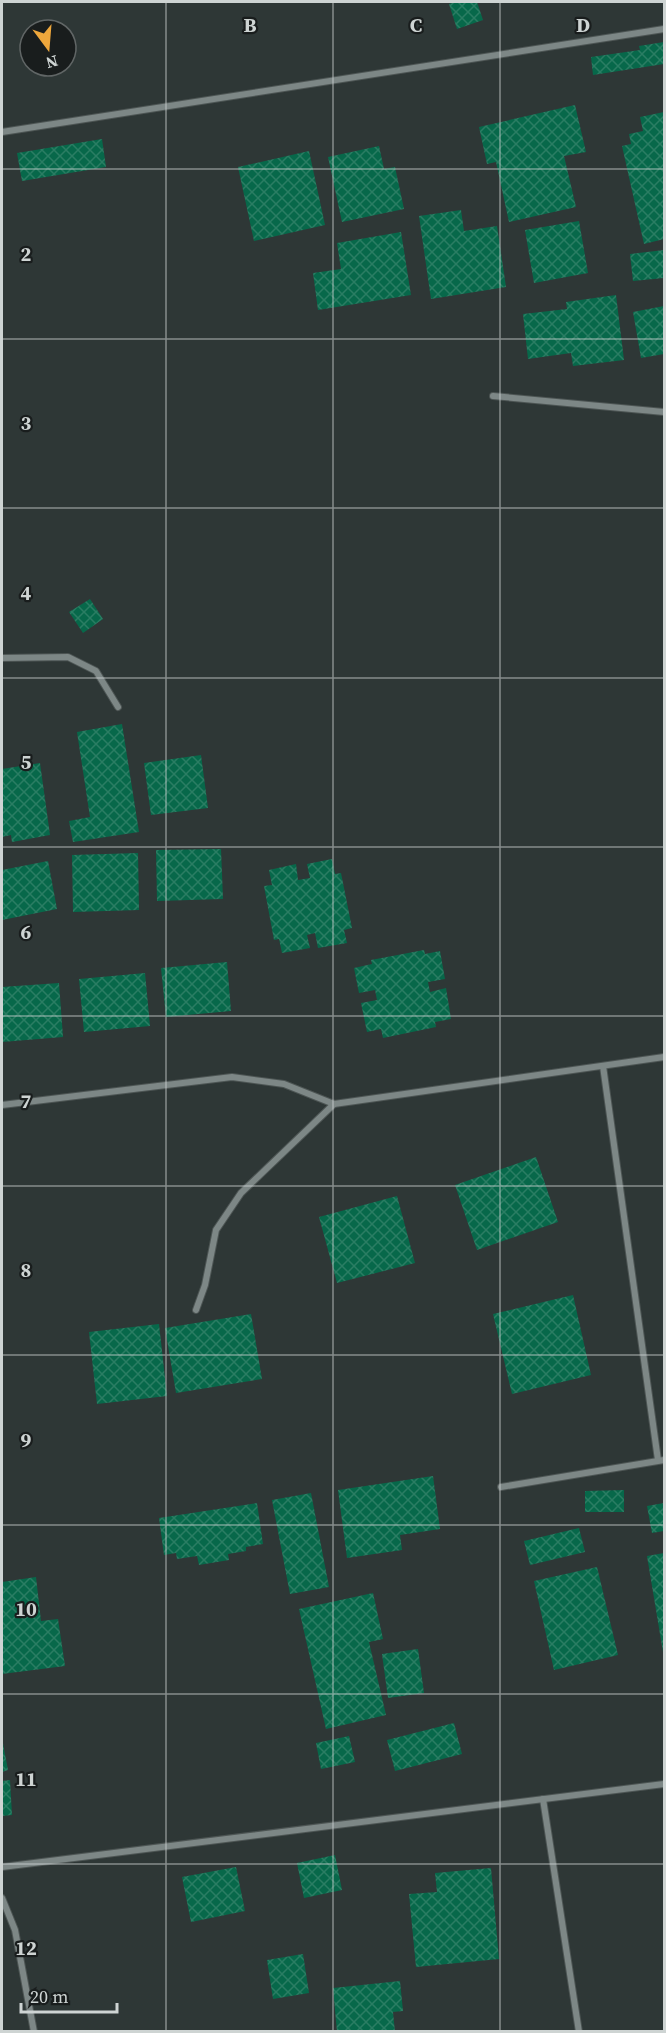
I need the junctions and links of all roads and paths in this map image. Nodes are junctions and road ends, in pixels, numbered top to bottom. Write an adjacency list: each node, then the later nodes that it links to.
1 (664, 29): 2 (street)
2 (2, 132)
3 (493, 396): 4 (street)
4 (664, 412)
5 (2, 658): 6 (street)
6 (118, 707)
7 (664, 1057): 8 (street)
8 (603, 1066): 9 (street); 12 (street)
9 (334, 1104): 10 (street); 11 (street)
10 (2, 1105)
11 (196, 1310)
12 (661, 1460): 13 (street)
13 (501, 1487)
14 (664, 1784): 15 (street)
15 (543, 1799): 16 (street); 19 (street)
16 (2, 1867)
17 (2, 1898): 18 (street)
18 (34, 2031)
19 (579, 2031)

